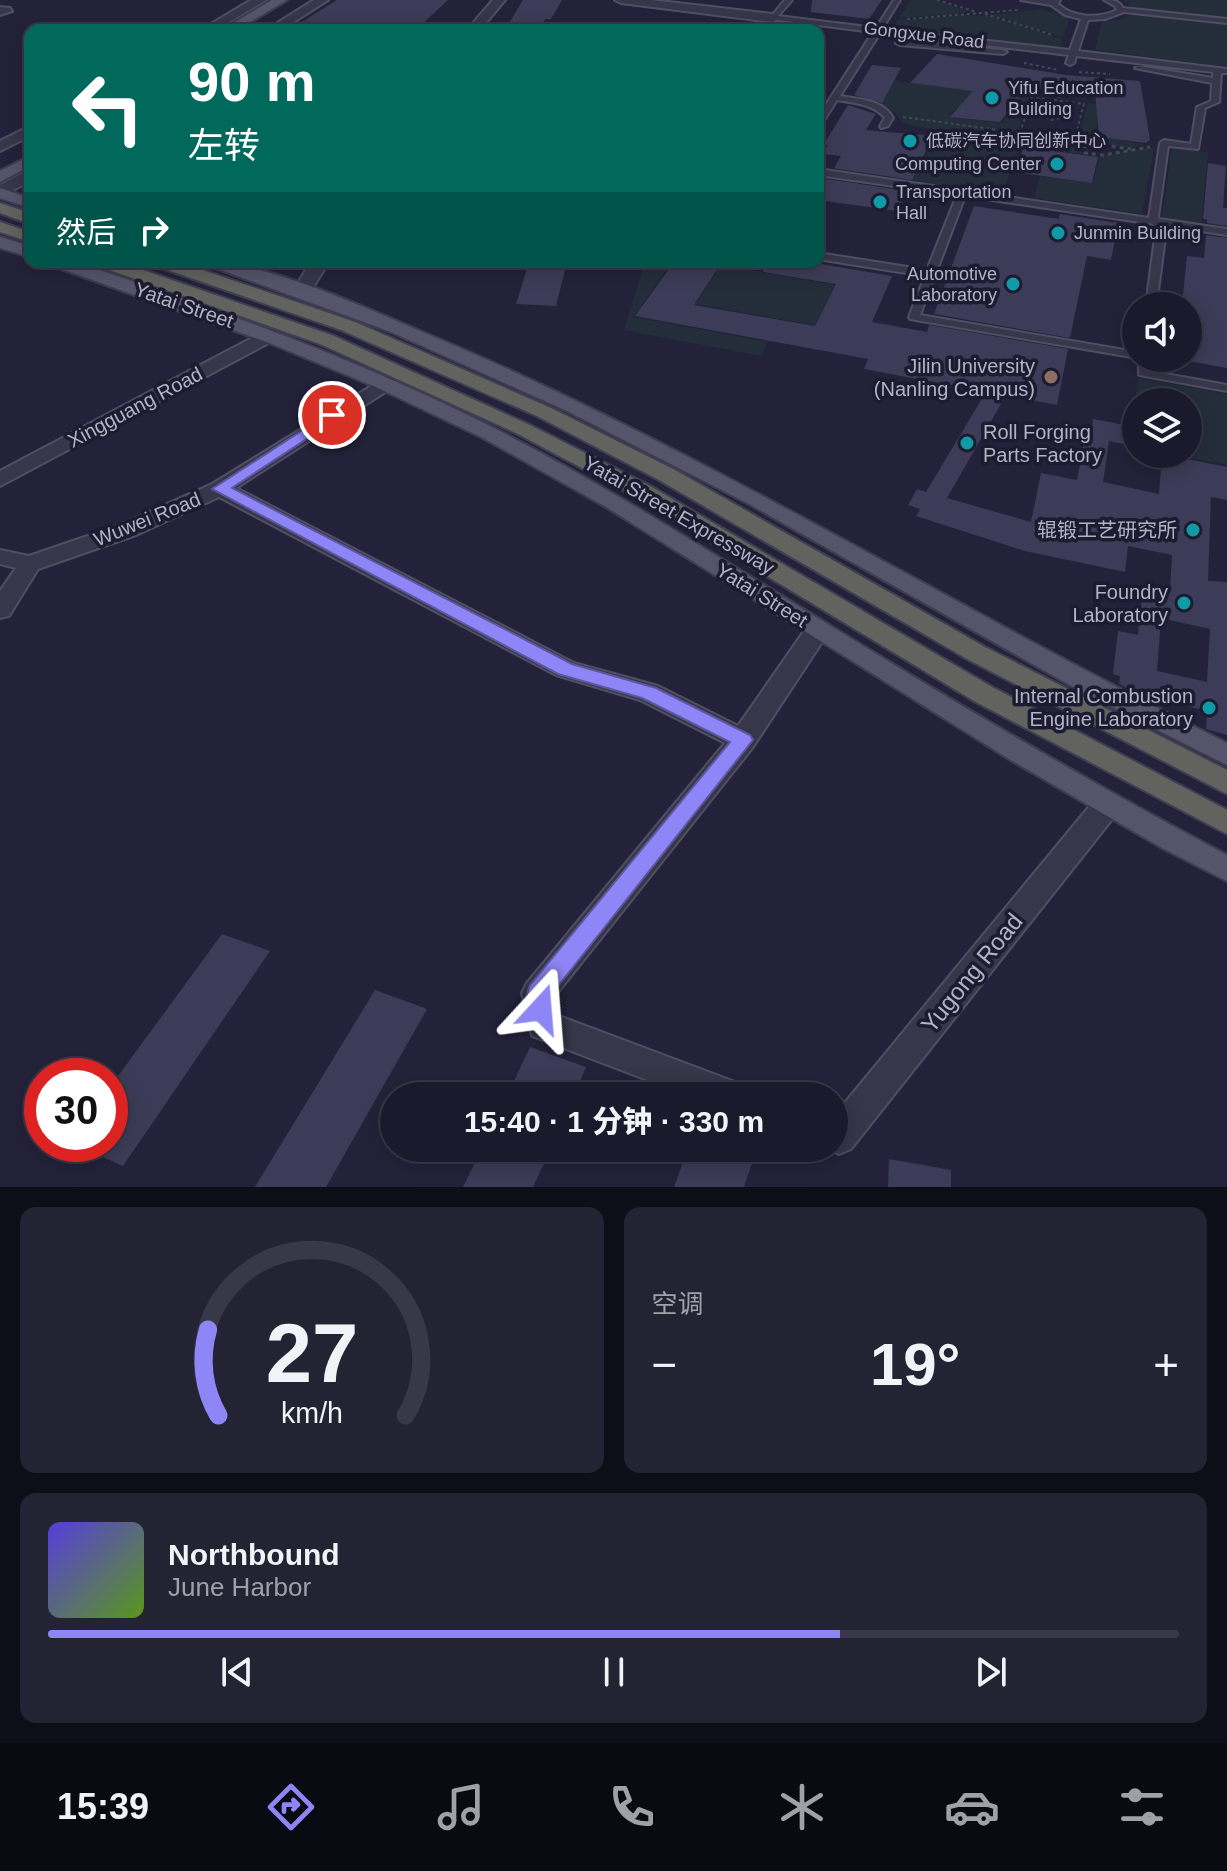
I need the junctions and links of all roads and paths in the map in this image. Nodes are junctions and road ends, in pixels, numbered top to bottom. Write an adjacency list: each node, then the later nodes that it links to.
1 (260, 0): 19 (street)
2 (281, 0): 20 (main road)
3 (302, 0): 21 (main road)
4 (322, 0): 22 (street)
5 (499, 0): 23 (street)
6 (621, 0): 16 (street, Gongxue Road)
7 (789, 0): 16 (lane)
8 (897, 0): 17 (lane)
9 (937, 0): 14 (path)
10 (1024, 0): 12 (lane)
11 (1107, 0): 13 (lane)
12 (1056, 4): 14 (path); 15 (lane)
13 (1121, 10): 15 (lane); 18 (lane)
14 (980, 13): 17 (path); 25 (path)
15 (1085, 17): 25 (lane)
16 (773, 18): 24 (lane, Gongxue Road)
17 (884, 20): 24 (lane)
18 (1227, 21)
19 (218, 24)
20 (239, 24)
21 (261, 24)
22 (282, 24)
23 (478, 24)
24 (878, 30): 26 (lane, Gongxue Road); 29 (lane)
25 (1077, 42): 26 (lane)
26 (1071, 59): 27 (lane)
27 (1220, 74): 43 (lane)
28 (1058, 100): 31 (path); 32 (path); 41 (path)
29 (832, 101): 30 (lane); 33 (lane); 35 (lane)
30 (824, 103)
31 (1055, 112): 34 (path); 34 (path)
32 (1027, 113): 34 (path); 38 (path)
33 (824, 114)
34 (1042, 114)
35 (889, 115): 36 (lane); 38 (path)
36 (884, 126)
37 (24, 133): 44 (street)
38 (1020, 133): 39 (path)
39 (1028, 134): 40 (path); 40 (path)
40 (1066, 140): 41 (path)
41 (1074, 141): 42 (path)
42 (1085, 143): 46 (path); 46 (path)
43 (1164, 143): 46 (path); 57 (lane)
44 (0, 147)
45 (24, 147): 47 (main road)
46 (1131, 149)
47 (0, 161)
48 (24, 163): 50 (main road)
49 (824, 173): 53 (lane)
50 (0, 177)
51 (24, 178): 52 (street)
52 (0, 192): 54 (main road)
53 (962, 193): 57 (lane); 69 (lane)
54 (24, 201)
55 (0, 208): 56 (highway)
56 (24, 217)
57 (1156, 222): 59 (lane); 71 (lane)
58 (0, 227): 60 (highway)
59 (1227, 232)
60 (24, 235)
61 (4, 244): 62 (main road)
62 (24, 250)
63 (824, 257): 69 (lane)
64 (76, 268): 72 (main road, Yatai Street)
65 (122, 268): 89 (highway, Yatai Street Expressway)
66 (180, 268): 85 (highway, Yatai Street Expressway)
67 (234, 268): 70 (main road)
68 (316, 268): 70 (street)
69 (930, 274): 73 (lane)
70 (302, 291): 84 (main road)
71 (1153, 292)
72 (269, 335): 75 (main road, Yatai Street); 77 (street, Xingguang Road)
73 (1122, 353)
74 (1143, 372): 76 (lane)
75 (386, 383): 78 (street, Wuwei Road); 82 (main road, Yatai Street)
76 (1227, 388)
77 (0, 480)
78 (220, 489): 80 (street, Wuwei Road); 83 (street)
79 (0, 557): 80 (street)
80 (30, 564): 81 (street)
81 (0, 610)
82 (818, 630): 83 (street); 88 (main road, Yatai Street)
83 (743, 740): 91 (street)
84 (1227, 755)
85 (1180, 760): 86 (highway); 87 (highway, Yatai Street Expressway)
86 (1227, 772)
87 (1227, 783)
88 (1107, 805): 90 (main road, Yatai Street); 92 (street, Yugong Road)
89 (1227, 823)
90 (1227, 869)
91 (694, 1082)
92 (848, 1126)

